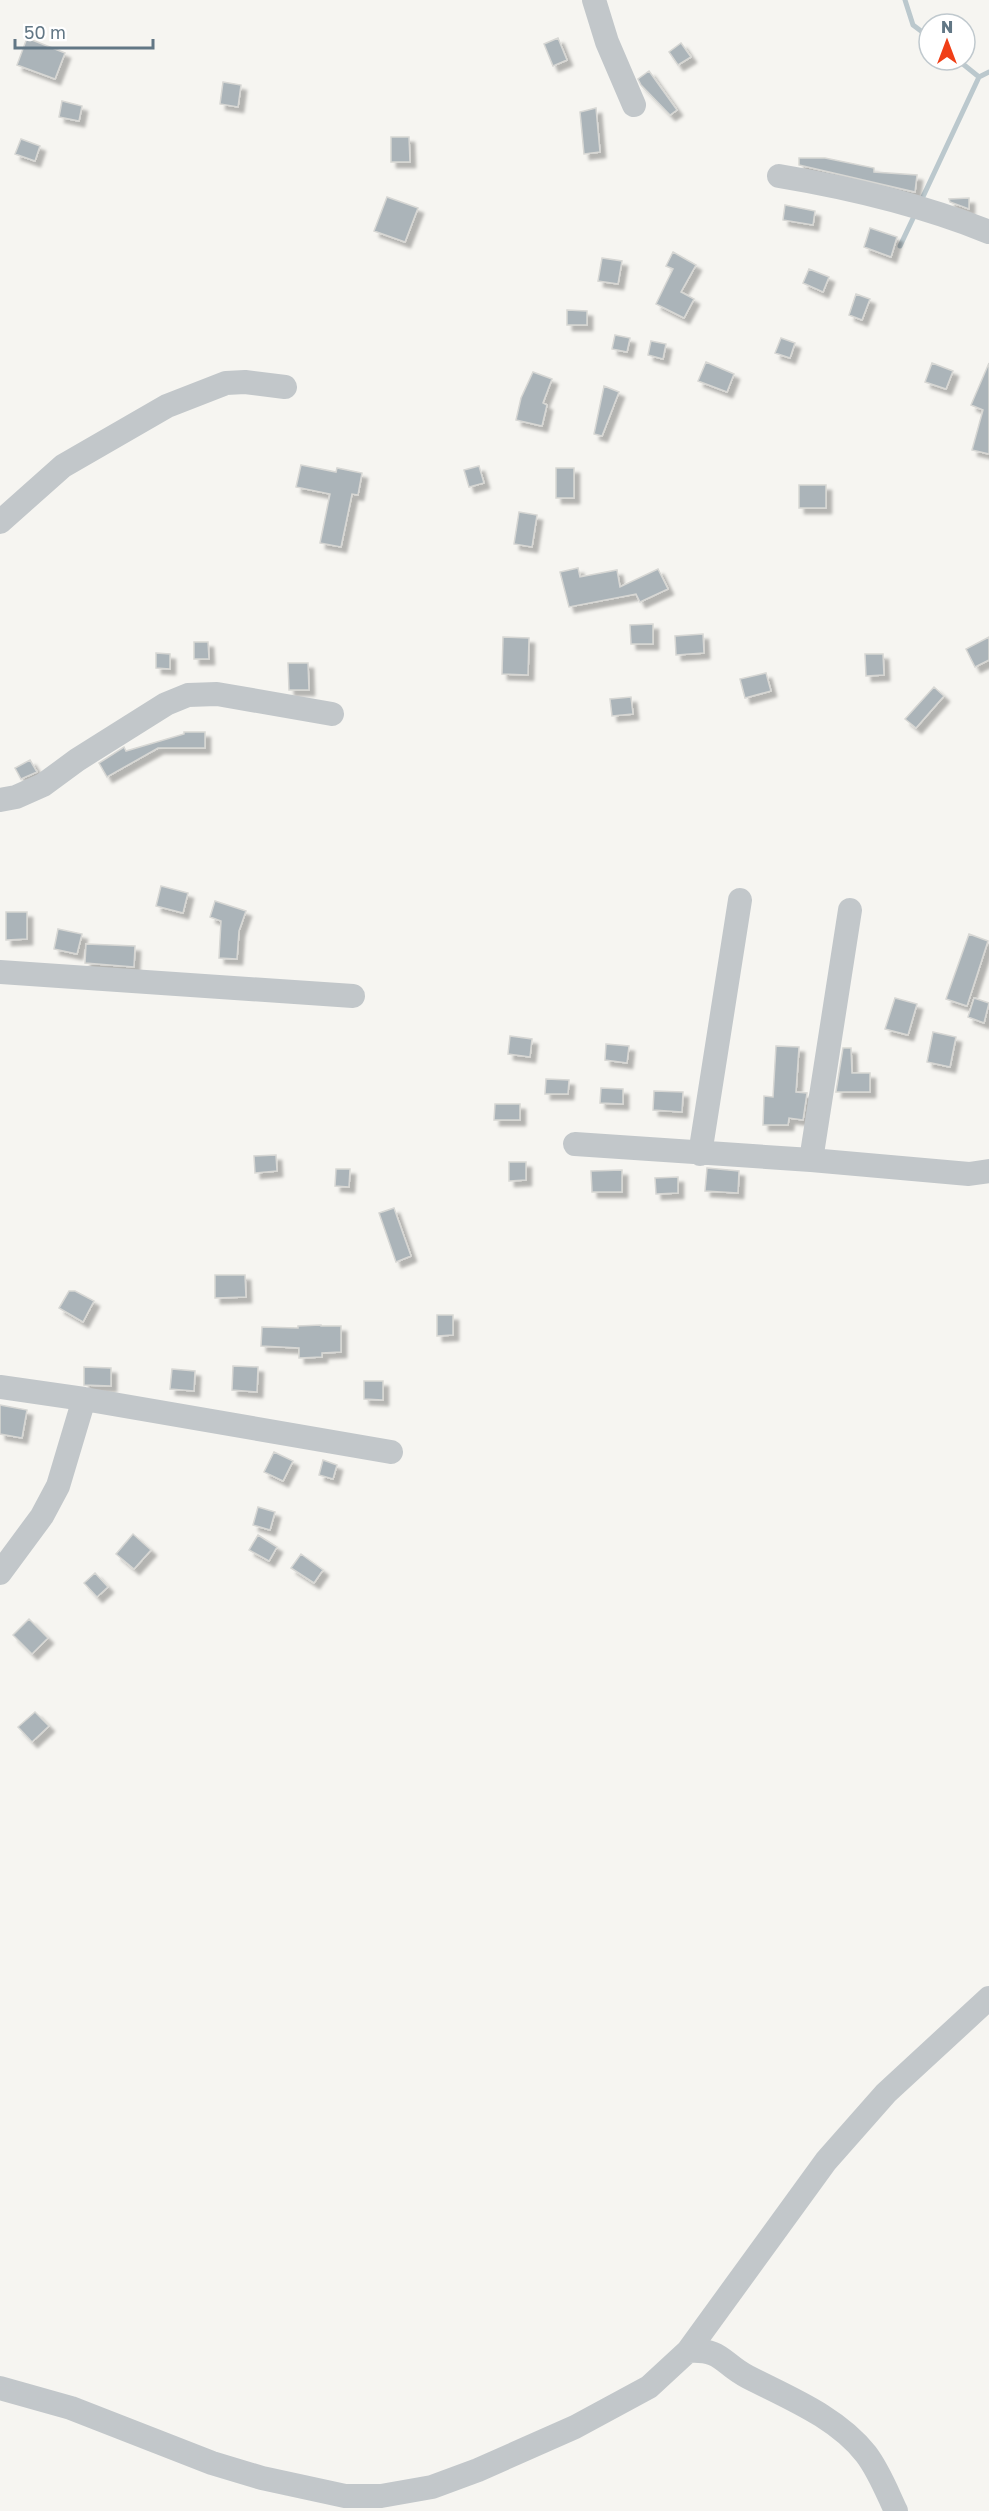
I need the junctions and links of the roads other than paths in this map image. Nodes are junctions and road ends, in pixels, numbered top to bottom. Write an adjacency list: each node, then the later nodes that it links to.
1 (594, 0): 2 (street)
2 (634, 105)
3 (779, 176): 4 (street)
4 (989, 232)
5 (285, 387): 6 (street)
6 (0, 522)
7 (332, 714): 8 (street)
8 (0, 800)
9 (740, 900): 14 (street)
10 (850, 910): 15 (street)
11 (0, 972): 12 (street)
12 (353, 996)
13 (575, 1144): 14 (street)
14 (700, 1154): 15 (street)
15 (811, 1160): 16 (street)
16 (989, 1171)
17 (0, 1387): 18 (street)
18 (84, 1399): 19 (street); 20 (street)
19 (392, 1452)
20 (0, 1573)
21 (989, 1998): 22 (street)
22 (711, 2321): 23 (street); 24 (street)
23 (687, 2351): 24 (street); 26 (street)
24 (723, 2358): 27 (street)
25 (0, 2388): 26 (street)
26 (342, 2504)
27 (896, 2511)

